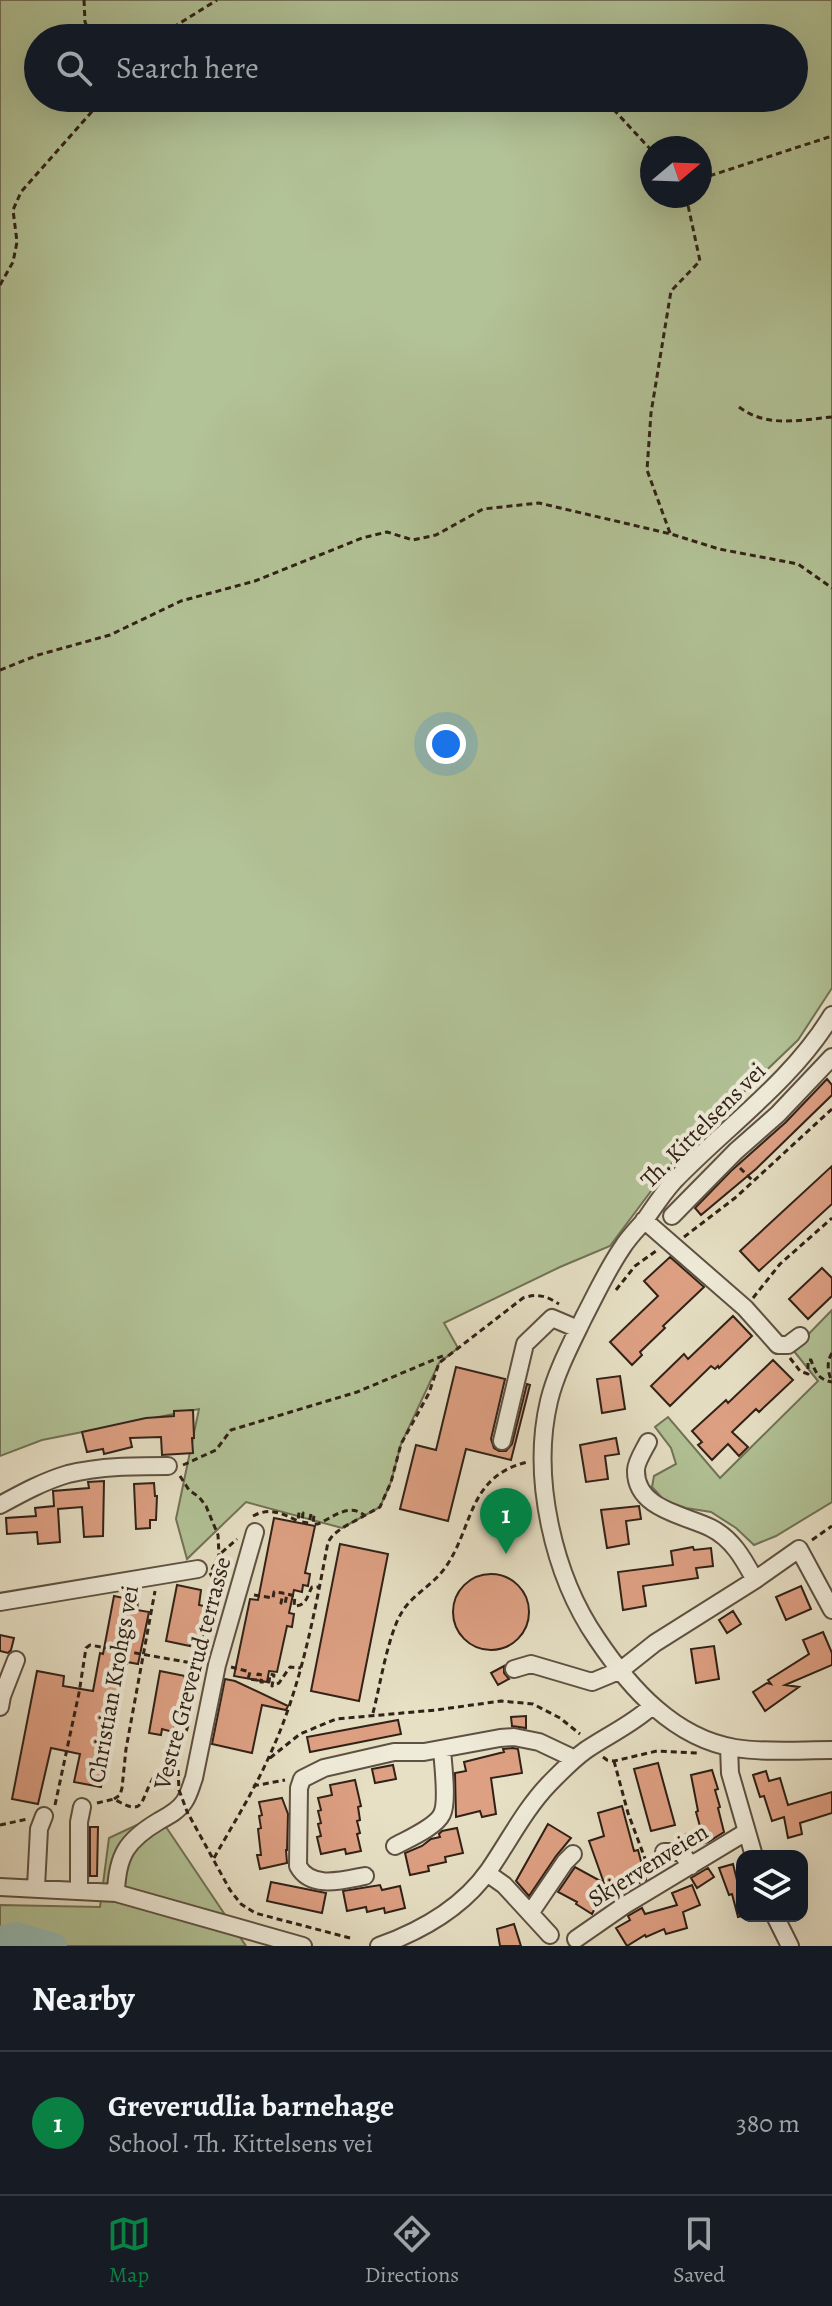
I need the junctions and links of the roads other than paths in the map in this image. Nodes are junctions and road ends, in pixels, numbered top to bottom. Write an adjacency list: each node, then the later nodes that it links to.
1 (832, 1015): 2 (street, Th. Kittelsens vei)
2 (810, 1048): 3 (street); 4 (street, Th. Kittelsens vei)
3 (830, 1060): 5 (street)
4 (720, 1137): 5 (street); 7 (street, Th. Kittelsens vei)
5 (736, 1151): 6 (street)
6 (672, 1216)
7 (644, 1220): 8 (street, Th. Kittelsens vei); 9 (street)
8 (581, 1324): 10 (street); 21 (street, Th. Kittelsens vei)
9 (800, 1336)
10 (502, 1441)
11 (648, 1442): 16 (street)
12 (172, 1467): 13 (street)
13 (0, 1505)
14 (255, 1532): 41 (street, Vestre Greverud terrasse)
15 (204, 1571): 17 (street, Christian Krohgs vei)
16 (755, 1580): 18 (street); 21 (street)
17 (0, 1602)
18 (832, 1610)
19 (16, 1660): 23 (street)
20 (514, 1669): 21 (street)
21 (621, 1670): 22 (street, Th. Kittelsens vei)
22 (652, 1706): 26 (street, Th. Kittelsens vei); 27 (street)
23 (0, 1707)
24 (442, 1750): 27 (street); 31 (street); 37 (street)
25 (832, 1750): 26 (street, Th. Kittelsens vei)
26 (729, 1752): 30 (street, Skjervenveien)
27 (575, 1759): 36 (street)
28 (82, 1807): 40 (street)
29 (48, 1815): 39 (street)
30 (746, 1832): 32 (street, Skjervenveien); 35 (street, Skjervenveien)
31 (402, 1837)
32 (752, 1850)
33 (664, 1852): 35 (street)
34 (573, 1854): 42 (street)
35 (691, 1866): 45 (street, Skjervenveien)
36 (487, 1873): 42 (street); 47 (street)
37 (365, 1876)
38 (0, 1887): 39 (street)
39 (36, 1887): 40 (street)
40 (79, 1890): 41 (street)
41 (116, 1893): 46 (street)
42 (531, 1912): 44 (street)
43 (778, 1922): 48 (street)
44 (550, 1935)
45 (576, 1939)
46 (303, 1946)
47 (379, 1946)
48 (790, 1946)

